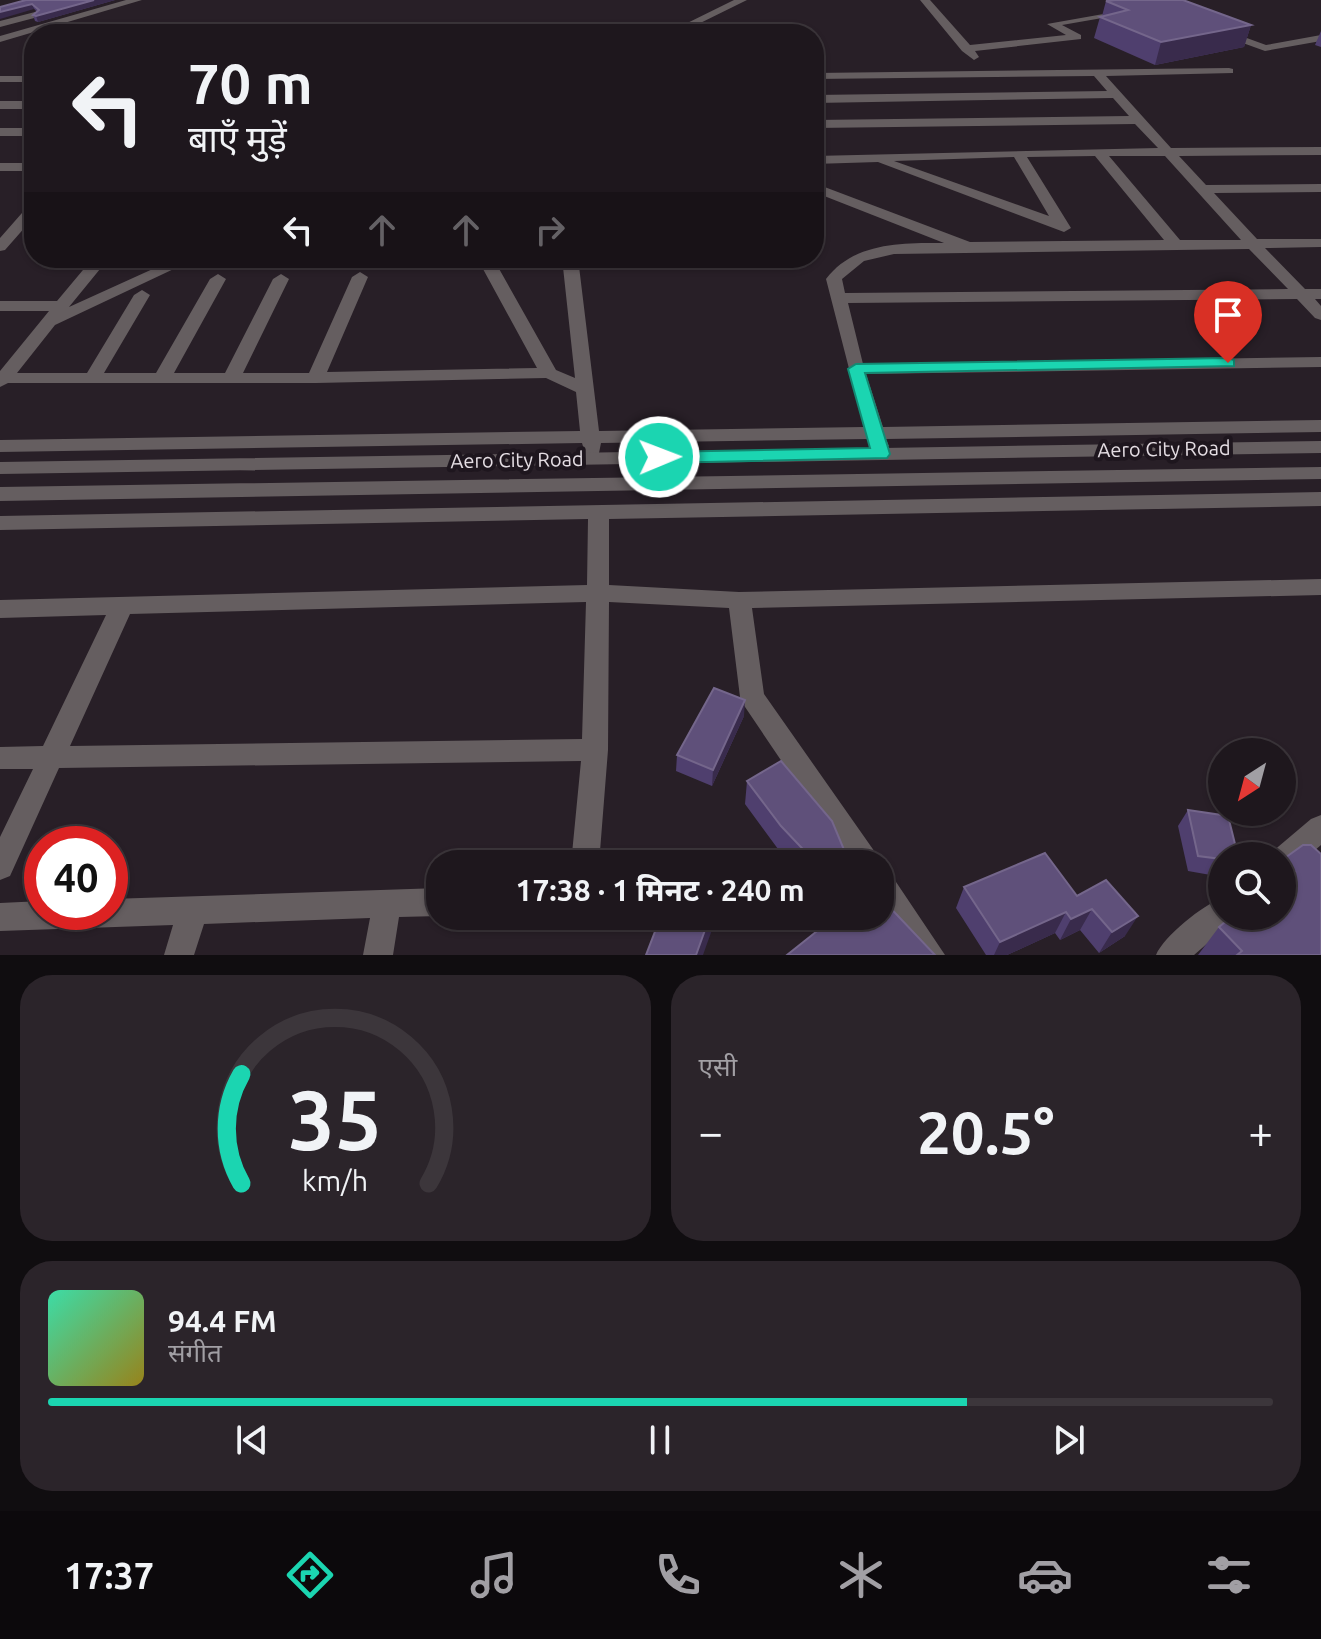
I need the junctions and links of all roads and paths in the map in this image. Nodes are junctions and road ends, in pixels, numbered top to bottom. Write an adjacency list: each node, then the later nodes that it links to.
1 (96, 0): 5 (street); 6 (street)
2 (137, 0): 6 (street)
3 (742, 0): 14 (street)
4 (925, 0): 20 (street)
5 (79, 4)
6 (111, 7): 13 (street)
7 (0, 9): 11 (street)
8 (49, 11): 11 (street)
9 (1133, 12): 10 (street)
10 (1094, 18): 17 (street); 17 (street)
11 (20, 19): 12 (street)
12 (0, 24)
13 (52, 24)
14 (691, 24)
15 (1212, 28): 18 (street)
16 (24, 32): 19 (street)
17 (1077, 37): 20 (street)
18 (1321, 38)
19 (0, 39)
20 (966, 49): 23 (street)
21 (1229, 71): 22 (street)
22 (1097, 72): 23 (street); 28 (street)
23 (990, 74): 25 (street)
24 (824, 76): 25 (street)
25 (862, 76): 30 (street)
26 (0, 79): 27 (street)
27 (24, 79)
28 (1115, 94): 30 (street); 33 (street)
29 (824, 99): 30 (street)
30 (872, 99): 37 (street)
31 (0, 105): 32 (street)
32 (24, 105)
33 (1137, 120): 37 (street); 40 (street)
34 (824, 126): 37 (street)
35 (0, 132): 36 (street)
36 (24, 132)
37 (896, 139): 39 (street); 42 (street)
38 (1321, 151): 40 (street)
39 (1018, 153): 41 (street); 50 (street)
40 (1172, 153): 41 (street); 47 (street)
41 (1100, 154): 51 (street)
42 (873, 158): 43 (street); 50 (street)
43 (824, 160)
44 (0, 167): 45 (street)
45 (24, 167)
46 (1321, 188): 47 (street)
47 (1204, 189): 54 (street)
48 (824, 191): 56 (street)
49 (24, 219): 55 (street)
50 (1062, 225): 53 (street)
51 (1174, 243): 53 (street); 54 (street)
52 (1321, 243): 54 (street)
53 (1073, 244): 56 (street)
54 (1253, 244): 64 (street)
55 (0, 247)
56 (968, 247): 67 (street)
57 (93, 268): 69 (street)
58 (167, 268): 71 (street)
59 (491, 268): 74 (street)
60 (571, 268): 80 (street)
61 (360, 277): 78 (street)
62 (218, 279): 75 (street)
63 (281, 279): 76 (street)
64 (1302, 294): 65 (street); 67 (street); 70 (street)
65 (1321, 294)
66 (142, 295): 77 (street)
67 (837, 298): 73 (street)
68 (0, 306): 69 (street)
69 (62, 306): 71 (street)
70 (1321, 315)
71 (50, 322): 79 (street)
72 (1321, 362): 73 (street)
73 (856, 369): 83 (street)
74 (549, 373): 78 (street); 80 (street)
75 (163, 376): 76 (street); 77 (street)
76 (232, 376): 78 (street)
77 (93, 377): 79 (street)
78 (316, 378)
79 (1, 379)
80 (582, 388): 82 (street)
81 (1321, 426): 83 (street)
82 (590, 437): 83 (street); 84 (street); 86 (street)
83 (878, 444): 85 (street, Aero City Road); 86 (street, Aero City Road)
84 (0, 446)
85 (1321, 447)
86 (593, 458): 87 (street, Aero City Road)
87 (0, 468)
88 (1321, 473): 89 (street, Aero City Road)
89 (0, 494)
90 (1321, 499): 91 (street)
91 (599, 513): 92 (street); 94 (street)
92 (0, 523)
93 (1321, 587): 95 (street)
94 (597, 593): 95 (street); 96 (street); 98 (street)
95 (739, 600): 104 (street)
96 (122, 606): 97 (street); 99 (street)
97 (0, 609)
98 (595, 750): 99 (street); 103 (street)
99 (54, 757): 100 (street); 105 (street)
100 (0, 758)
101 (1321, 828): 102 (street)
102 (1296, 849)
103 (586, 850)
104 (858, 850)
105 (0, 867)
106 (426, 902): 107 (street)
107 (387, 903): 109 (street); 113 (street)
108 (894, 903): 114 (street)
109 (193, 910): 110 (street); 112 (street)
110 (0, 917)
111 (1208, 924): 115 (street)
112 (179, 955)
113 (378, 955)
114 (930, 955)
115 (1171, 955)

